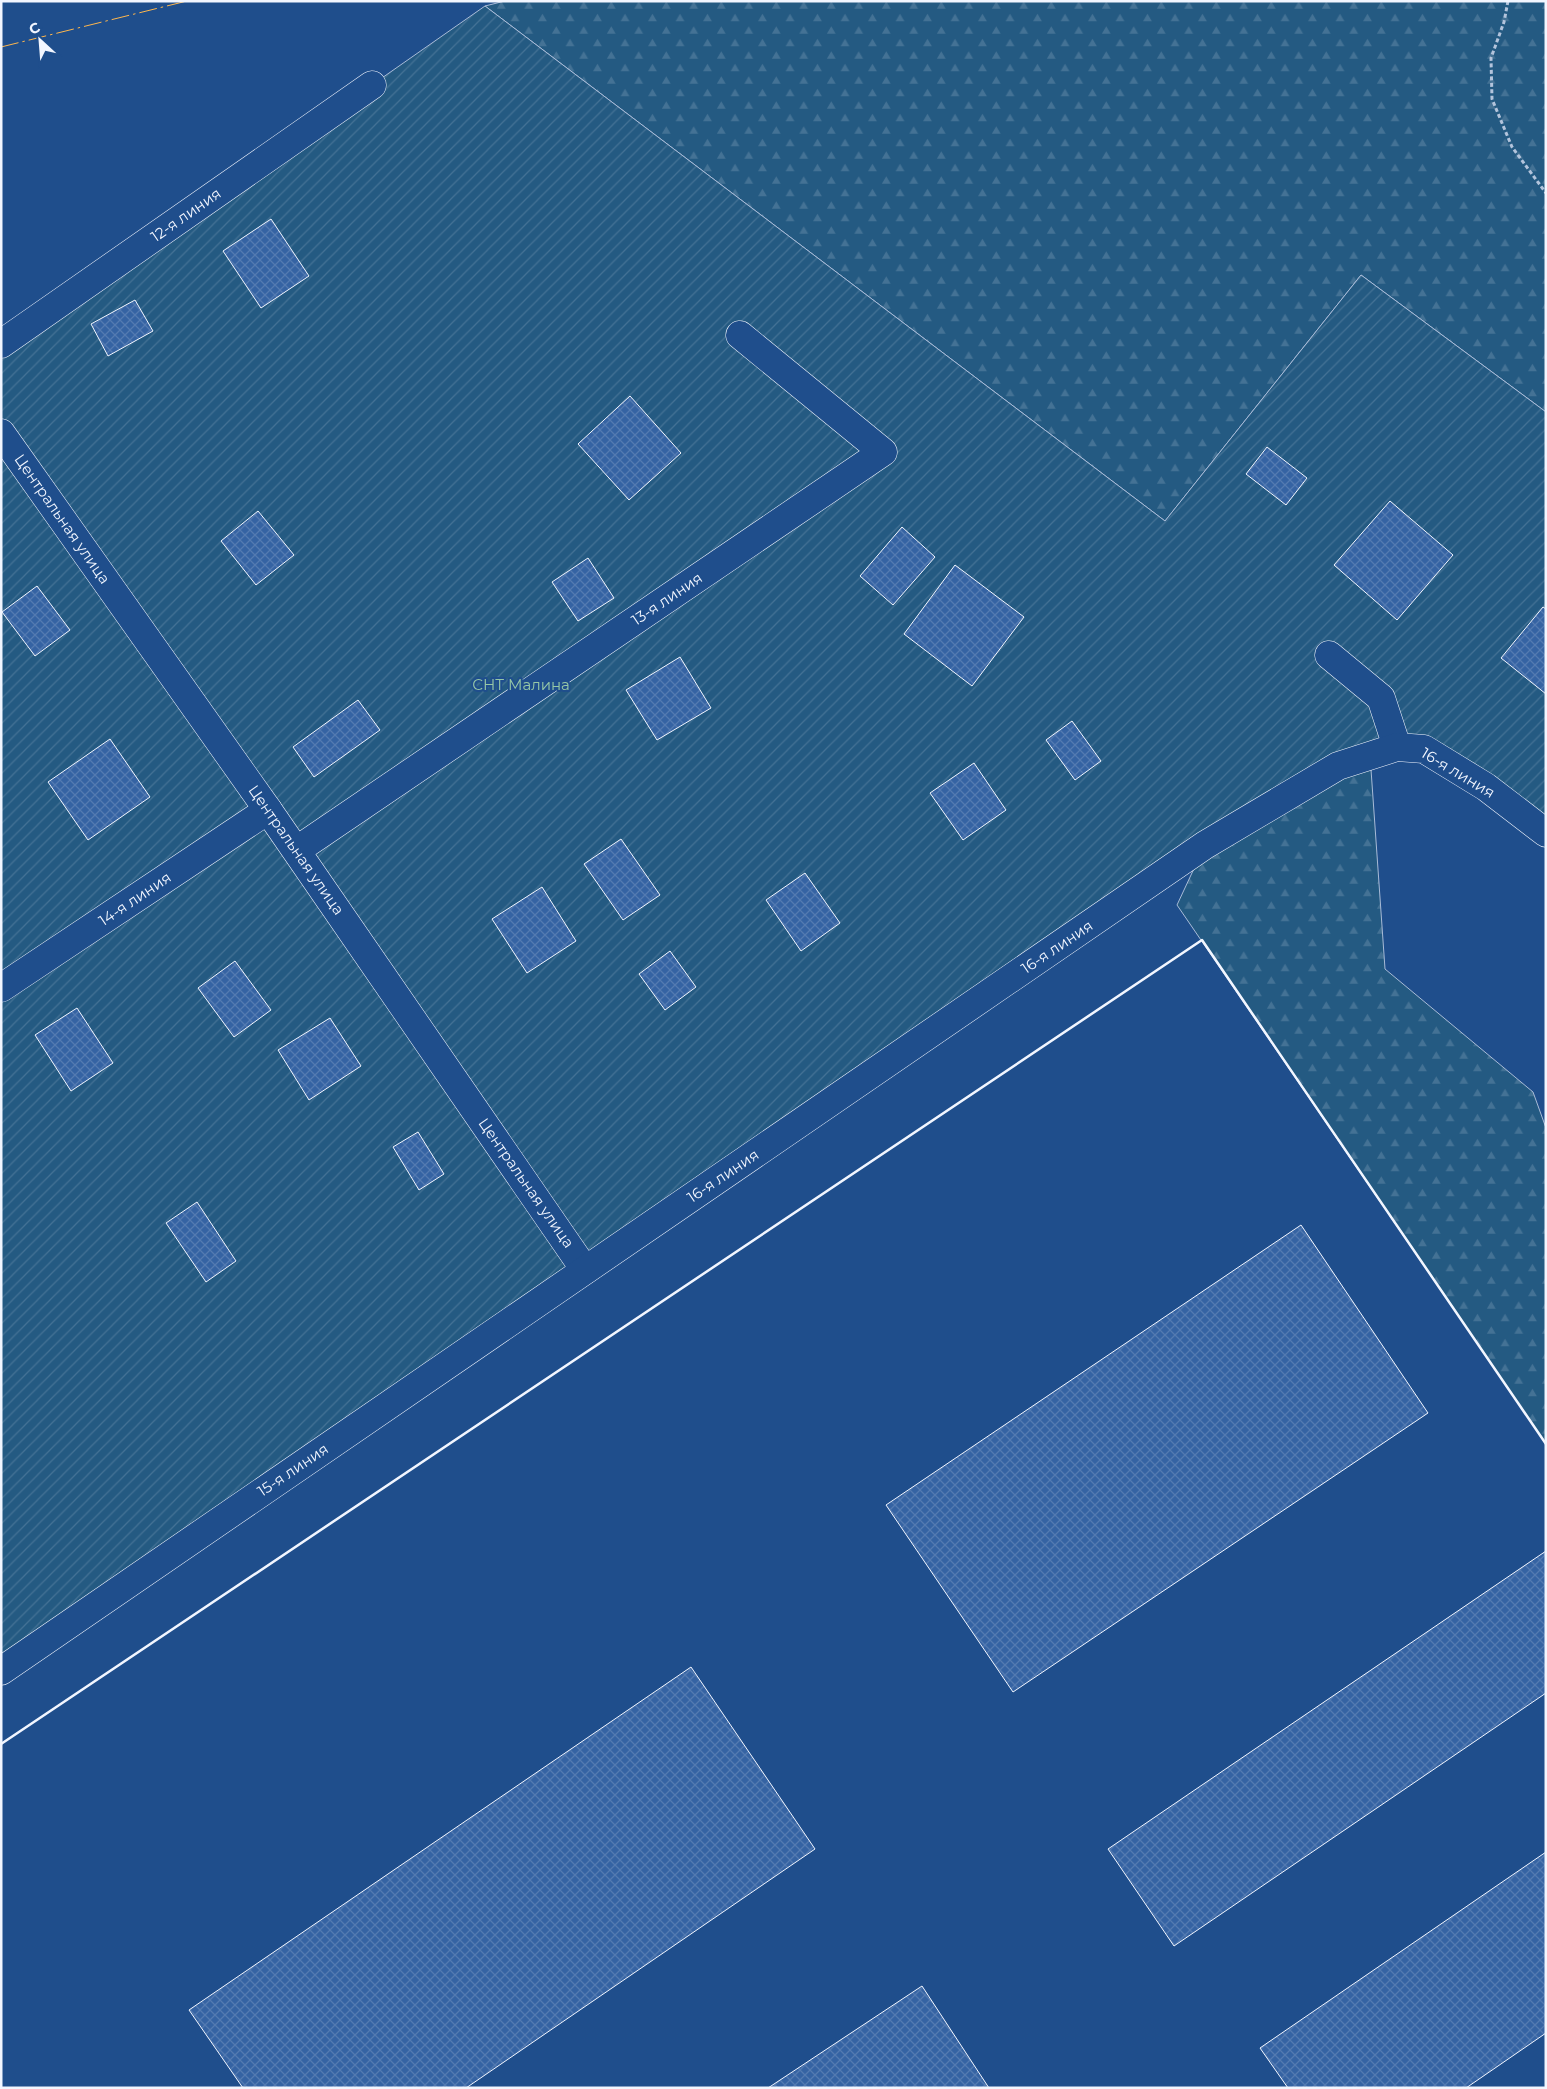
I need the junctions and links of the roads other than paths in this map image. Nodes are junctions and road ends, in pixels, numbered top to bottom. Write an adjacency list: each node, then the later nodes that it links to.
1 (372, 85): 3 (street, 12-я линия)
2 (740, 336): 9 (street, 13-я линия)
3 (1, 344)
4 (1, 434): 7 (street, Центральная улица)
5 (1329, 655): 6 (street)
6 (1397, 746): 8 (street, 16-я линия); 11 (street, 16-я линия)
7 (268, 810): 9 (street, Центральная улица); 10 (street, 14-я линия)
8 (1546, 832)
9 (297, 850): 11 (street, Центральная улица)
10 (1, 988)
11 (585, 1270): 12 (street, 15-я линия)
12 (1, 1671)

